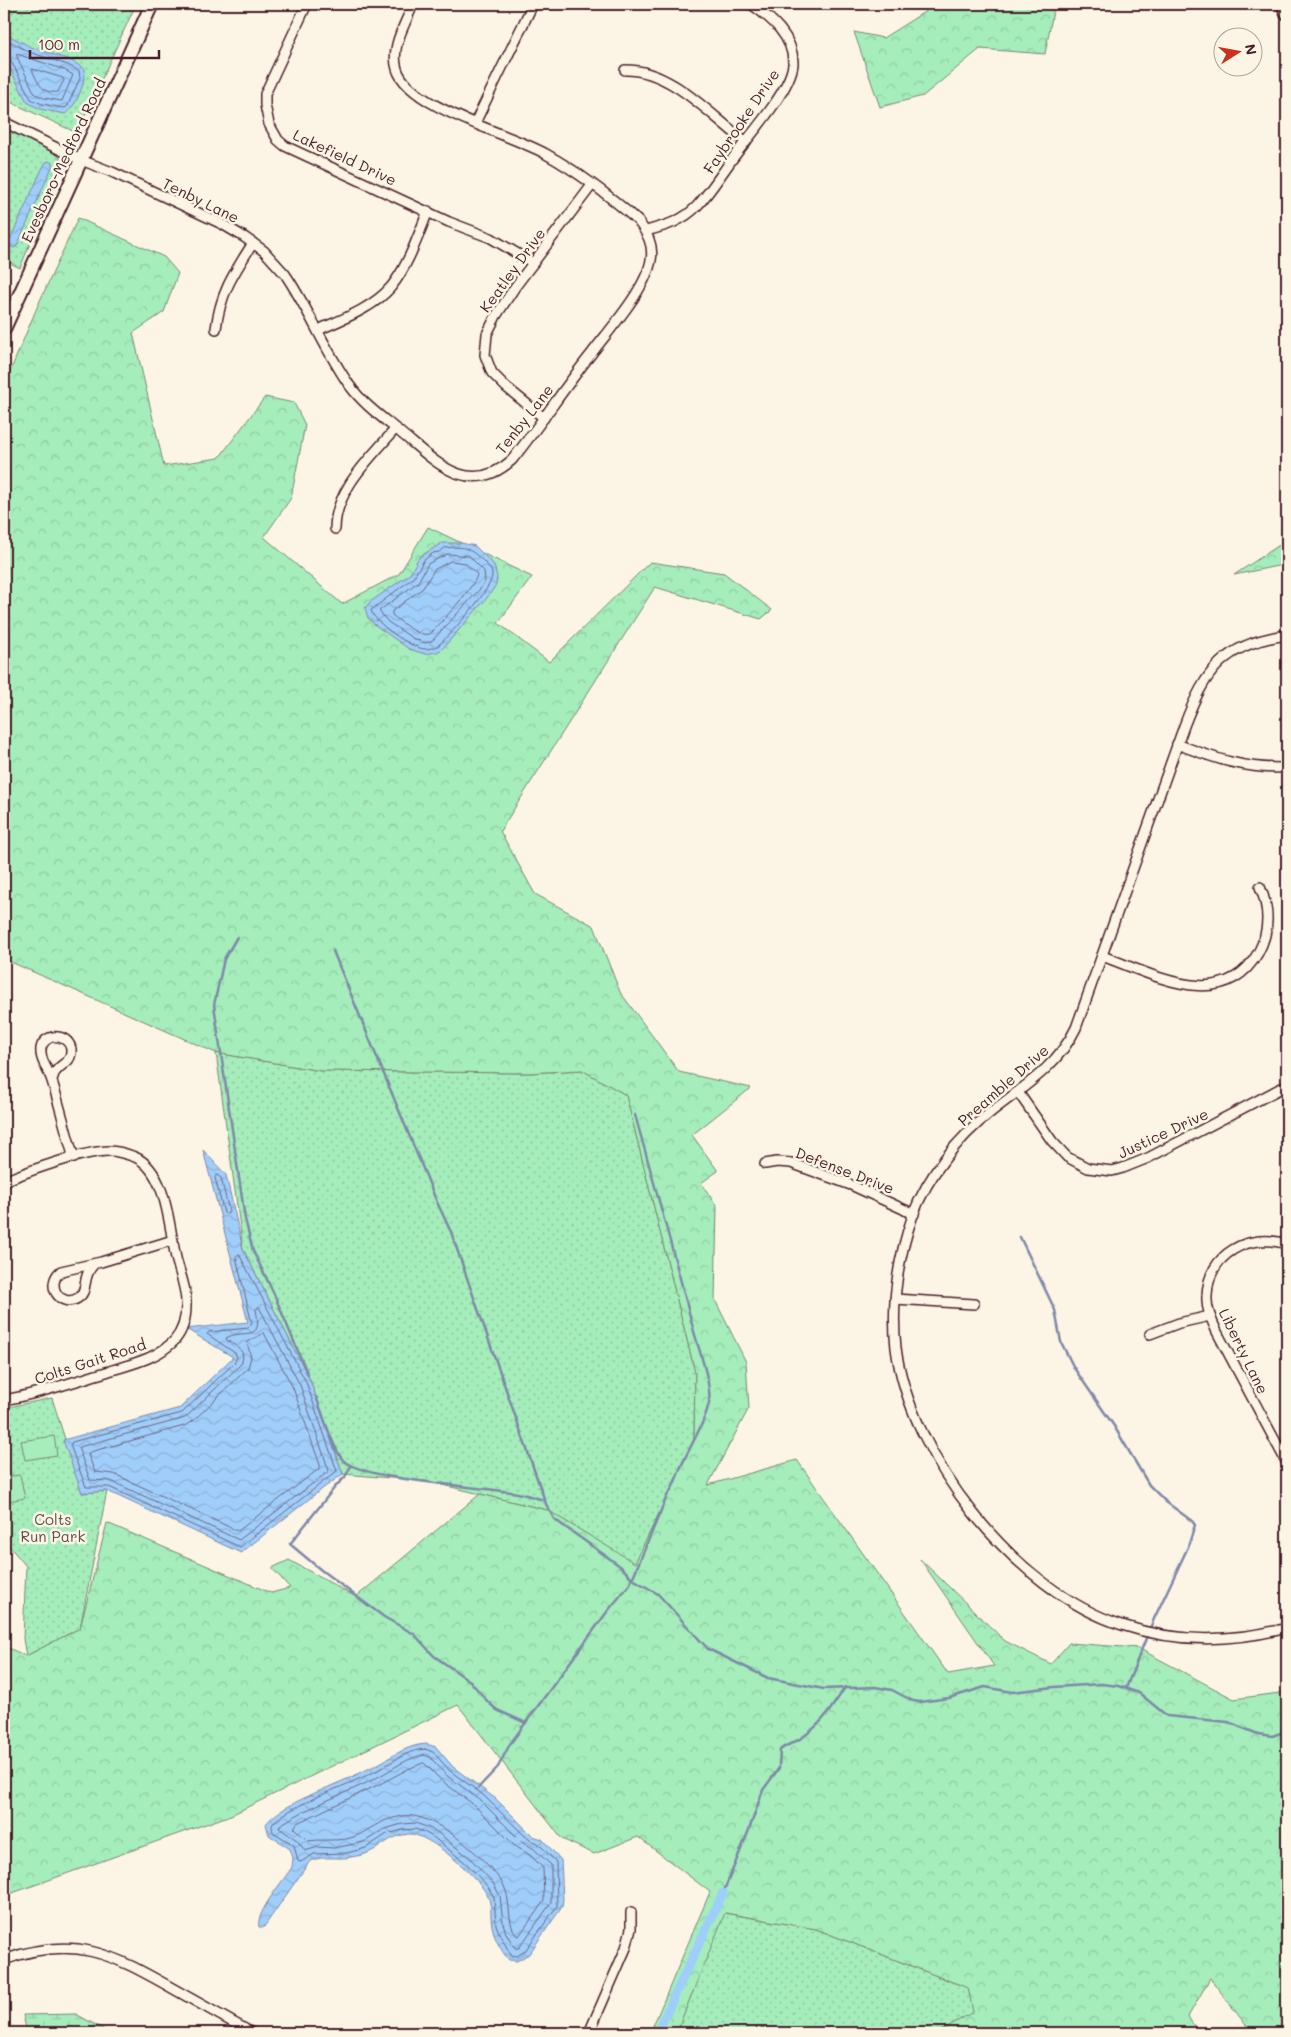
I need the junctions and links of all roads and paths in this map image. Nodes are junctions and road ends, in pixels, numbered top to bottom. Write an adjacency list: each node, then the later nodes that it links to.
1 (152, 4): 12 (street, Evesboro-Medford Road)
2 (307, 4): 14 (street, Lakefield Drive)
3 (413, 4): 10 (street)
4 (533, 4): 10 (street)
5 (1283, 4): 7 (street)
6 (753, 5): 11 (street, Faybrooke Drive)
7 (1287, 13)
8 (625, 70): 11 (street)
9 (4, 122): 12 (street, Tenby Lane)
10 (476, 123): 13 (street)
11 (746, 142): 15 (street, Faybrooke Drive)
12 (81, 160): 16 (street, Tenby Lane); 18 (street, Evesboro-Medford Road)
13 (592, 185): 15 (street); 17 (street, Keatley Drive)
14 (428, 211): 17 (street, Lakefield Drive); 20 (street)
15 (646, 231): 21 (street, Tenby Lane)
16 (253, 243): 19 (street); 20 (street, Tenby Lane)
17 (533, 263): 21 (street, Keatley Drive)
18 (4, 329)
19 (216, 329)
20 (318, 330): 22 (street, Tenby Lane)
21 (544, 418): 22 (street, Tenby Lane)
22 (396, 428): 23 (street)
23 (334, 529)
24 (1287, 635): 25 (street, Preamble Drive)
25 (1177, 744): 26 (street); 28 (street, Preamble Drive)
26 (1287, 768)
27 (1260, 887): 28 (street)
28 (1102, 956): 31 (street, Preamble Drive)
29 (52, 1080): 29 (street); 32 (street)
30 (1287, 1085): 31 (street, Justice Drive)
31 (1018, 1092): 35 (street, Preamble Drive)
32 (74, 1158): 34 (street, Colts Gait Road); 36 (street, Colts Gait Road)
33 (765, 1164): 35 (street, Defense Drive)
34 (4, 1181)
35 (914, 1214): 39 (street, Preamble Drive)
36 (173, 1240): 38 (street); 43 (street, Colts Gait Road)
37 (1287, 1244): 41 (street, Liberty Lane)
38 (94, 1264): 38 (street)
39 (895, 1299): 40 (street); 45 (street, Preamble Drive)
40 (974, 1304)
41 (1210, 1316): 42 (street); 44 (street, Liberty Lane)
42 (1150, 1334)
43 (4, 1400)
44 (1287, 1463)
45 (1287, 1628)
46 (631, 1912): 49 (street)
47 (4, 1960): 48 (street)
48 (252, 2033)
49 (589, 2033)

